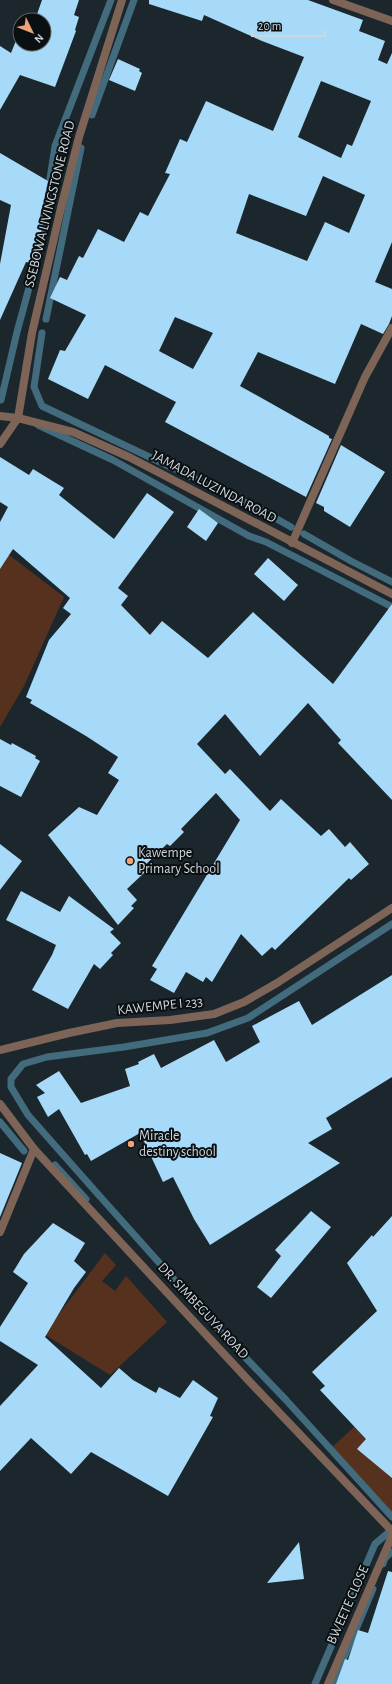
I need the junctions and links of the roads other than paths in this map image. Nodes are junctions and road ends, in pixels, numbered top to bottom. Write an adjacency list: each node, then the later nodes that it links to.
1 (122, 0): 6 (street, SSEBOWA LIVINGSTONE ROAD)
2 (333, 0): 3 (street)
3 (392, 21)
4 (392, 328): 8 (street)
5 (0, 416): 6 (street, JAMADA LUZINDA ROAD)
6 (18, 418): 7 (street); 8 (street, JAMADA LUZINDA ROAD)
7 (0, 444)
8 (292, 543): 9 (street, JAMADA LUZINDA ROAD)
9 (392, 594)
10 (392, 908): 11 (street, KAWEMPE I 233)
11 (0, 1050)
12 (0, 1104): 13 (street, DR. SIMBEGUYA ROAD)
13 (34, 1149): 14 (street); 15 (street, DR. SIMBEGUYA ROAD)
14 (0, 1232)
15 (392, 1531)
16 (392, 1536): 17 (street, BWEETE CLOSE)
17 (328, 1684)

